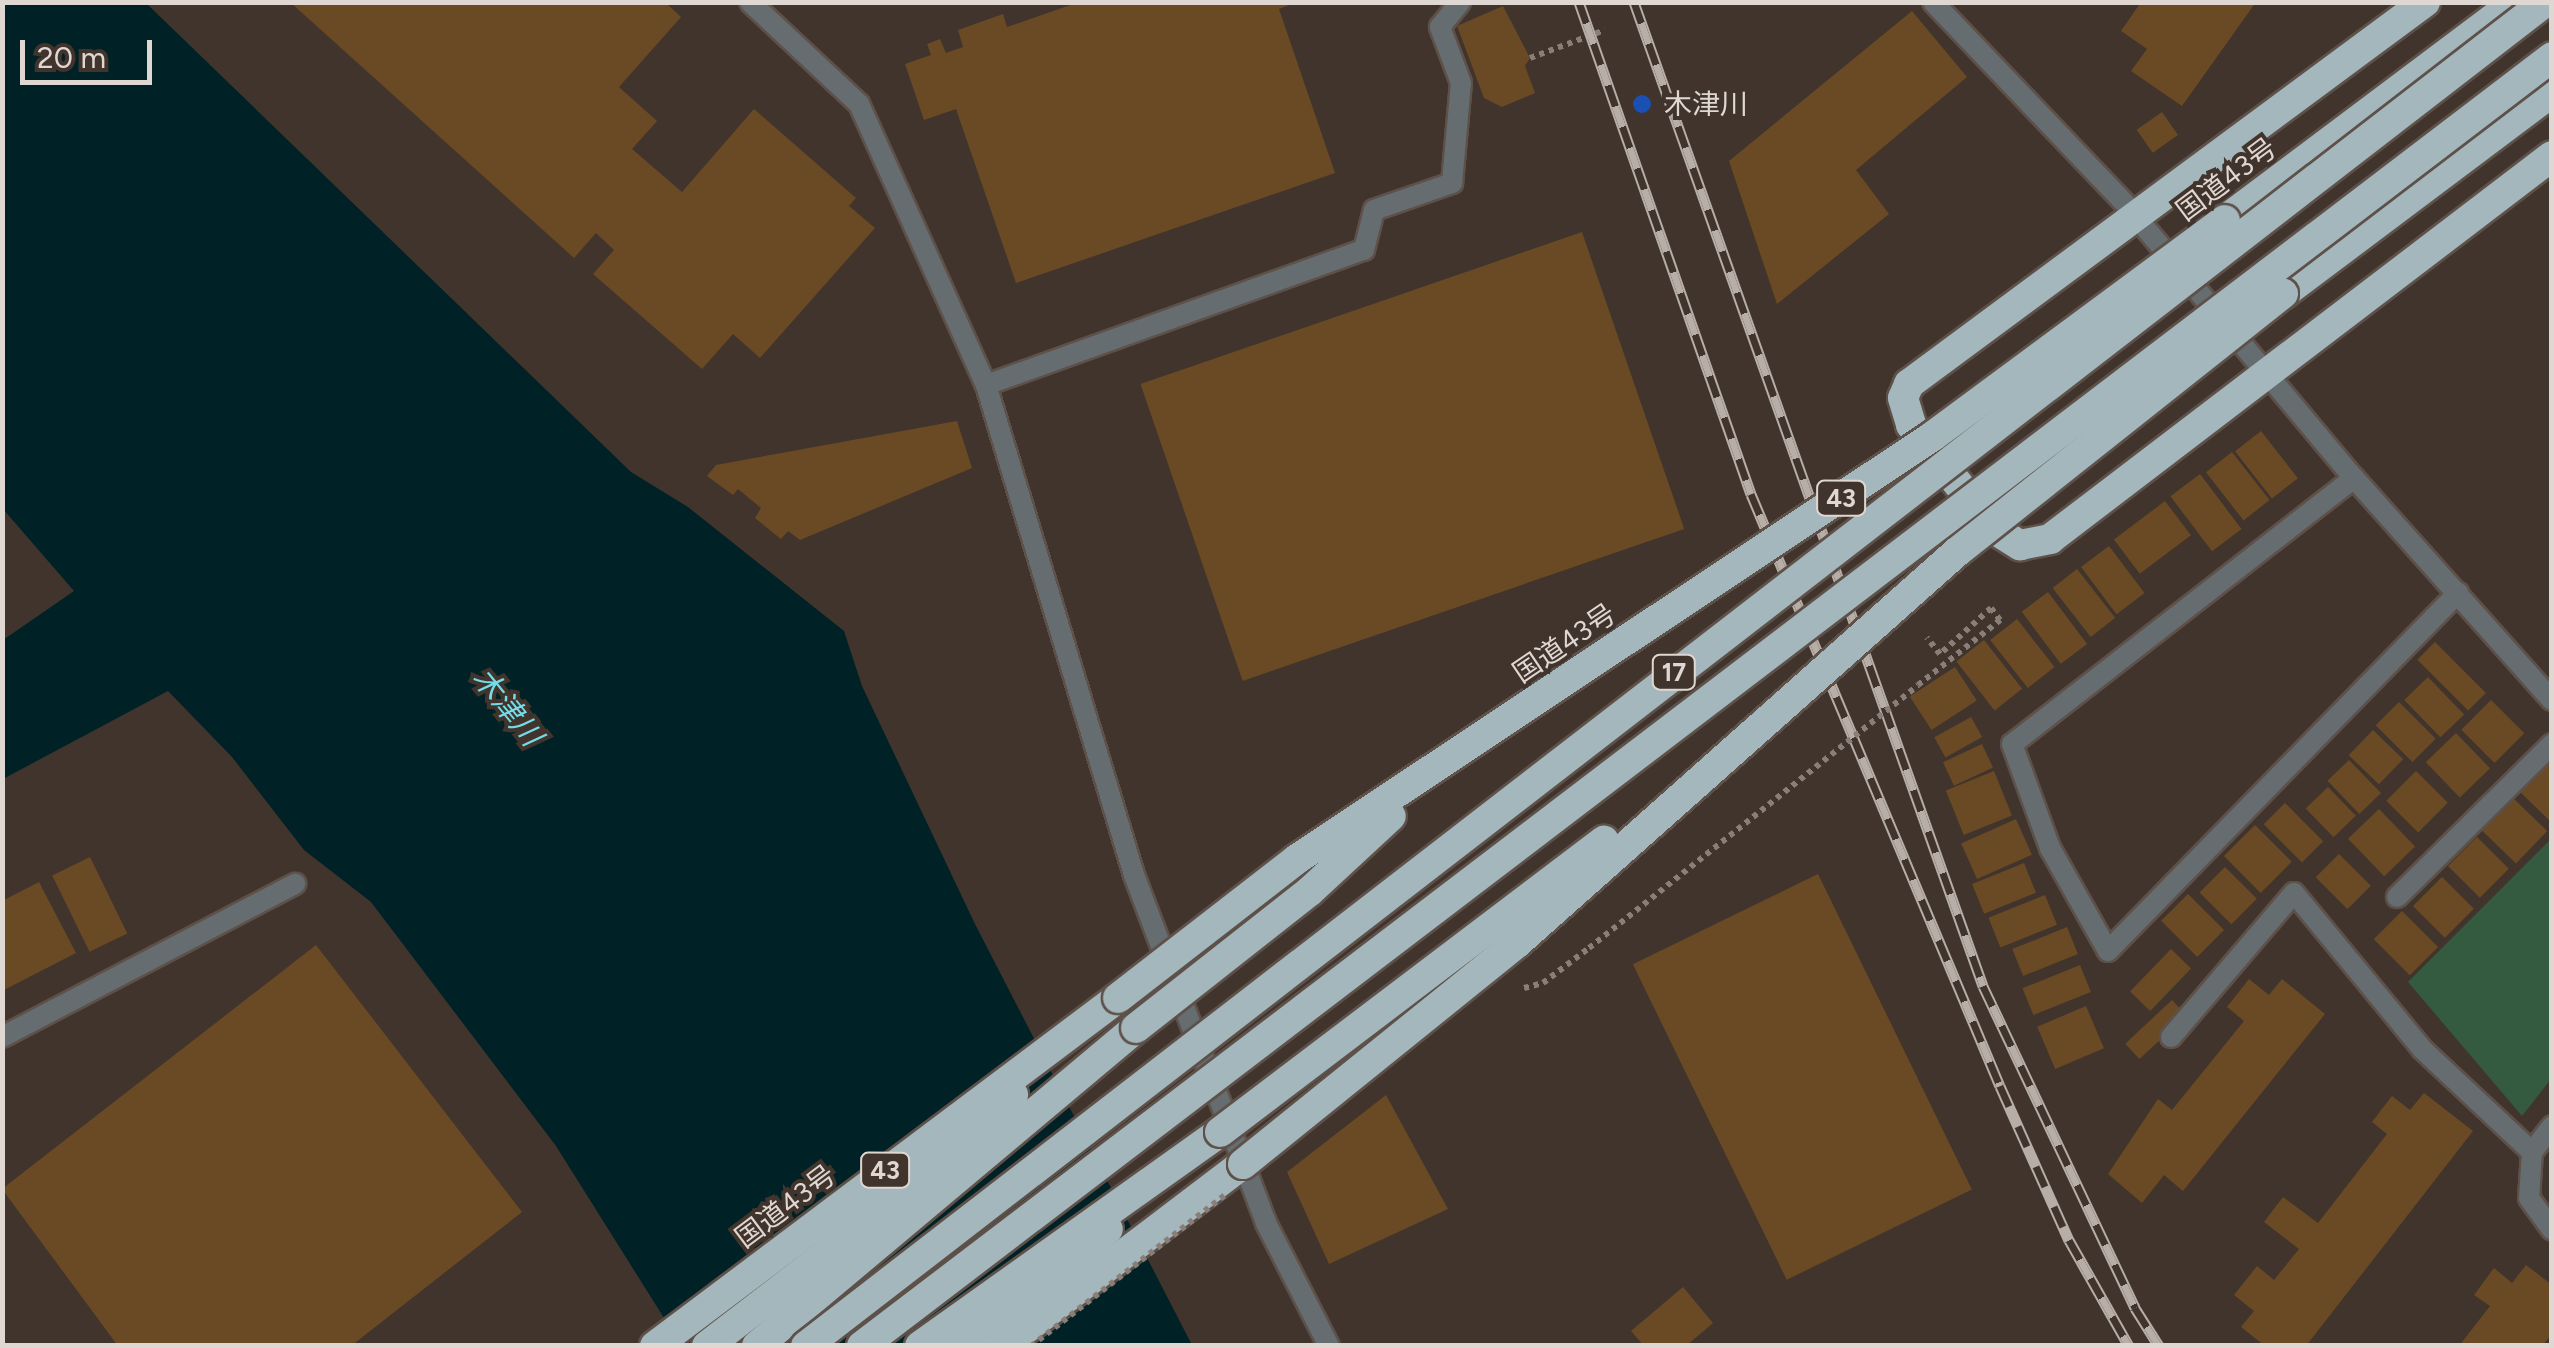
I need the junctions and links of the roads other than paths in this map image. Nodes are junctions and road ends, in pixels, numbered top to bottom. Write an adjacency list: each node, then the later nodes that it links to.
1 (750, 2): 12 (street)
2 (1460, 2): 12 (street)
3 (1933, 2): 10 (street)
4 (2425, 2): 10 (highway)
5 (2515, 2): 18 (highway, 国道43号 / 43, bridge)
6 (2545, 2): 31 (highway, 17, bridge)
7 (2552, 56): 32 (highway, 17, bridge)
8 (2552, 92): 16 (highway, bridge)
9 (2552, 156): 11 (highway)
10 (2138, 220): 11 (street); 11 (highway)
11 (2268, 372): 13 (street)
12 (986, 384): 36 (street)
13 (2354, 478): 14 (street); 14 (street)
14 (2458, 593): 15 (street)
15 (2552, 700)
16 (1785, 701): 25 (highway, bridge); 35 (highway, bridge)
17 (2552, 744): 20 (street)
18 (1448, 763): 21 (highway, 国道43号 / 43, bridge); 30 (highway, bridge)
19 (295, 884): 22 (street)
20 (2397, 898)
21 (1118, 998): 28 (highway, 国道43号 / 43); 29 (highway)
22 (2, 1037)
23 (2172, 1038): 26 (street)
24 (2552, 1126): 26 (street)
25 (1220, 1132): 33 (highway); 34 (highway)
26 (2532, 1152): 27 (street)
27 (2552, 1230)
28 (656, 1346)
29 (707, 1346)
30 (757, 1346)
31 (806, 1346)
32 (862, 1346)
33 (920, 1346)
34 (963, 1346)
35 (1003, 1346)
36 (1328, 1346)

